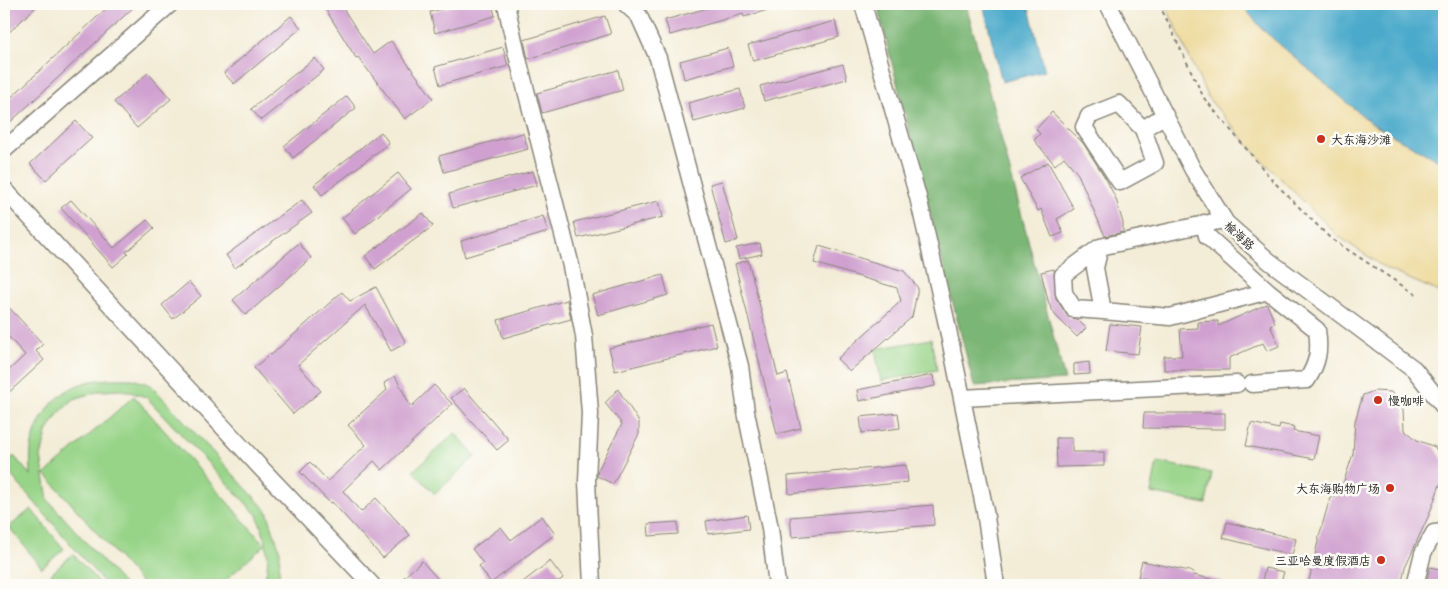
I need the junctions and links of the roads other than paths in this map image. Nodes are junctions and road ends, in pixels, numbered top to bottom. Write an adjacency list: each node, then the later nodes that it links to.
1 (170, 4): 8 (street)
2 (506, 4): 19 (street)
3 (626, 4): 20 (street)
4 (864, 4): 15 (street)
5 (1108, 4): 6 (street, 榆海路)
6 (1164, 115): 7 (street); 10 (street, 榆海路)
7 (1143, 130): 7 (street)
8 (4, 150)
9 (4, 189): 18 (street)
10 (1224, 220): 11 (street); 16 (street, 榆海路)
11 (1204, 223): 12 (street); 13 (street)
12 (1100, 247): 14 (street); 14 (street)
13 (1268, 291): 14 (street); 15 (street)
14 (1103, 311)
15 (962, 398): 21 (street)
16 (1444, 407)
17 (1444, 532): 22 (street)
18 (372, 585)
19 (592, 585)
20 (777, 585)
21 (996, 585)
22 (1415, 585)

